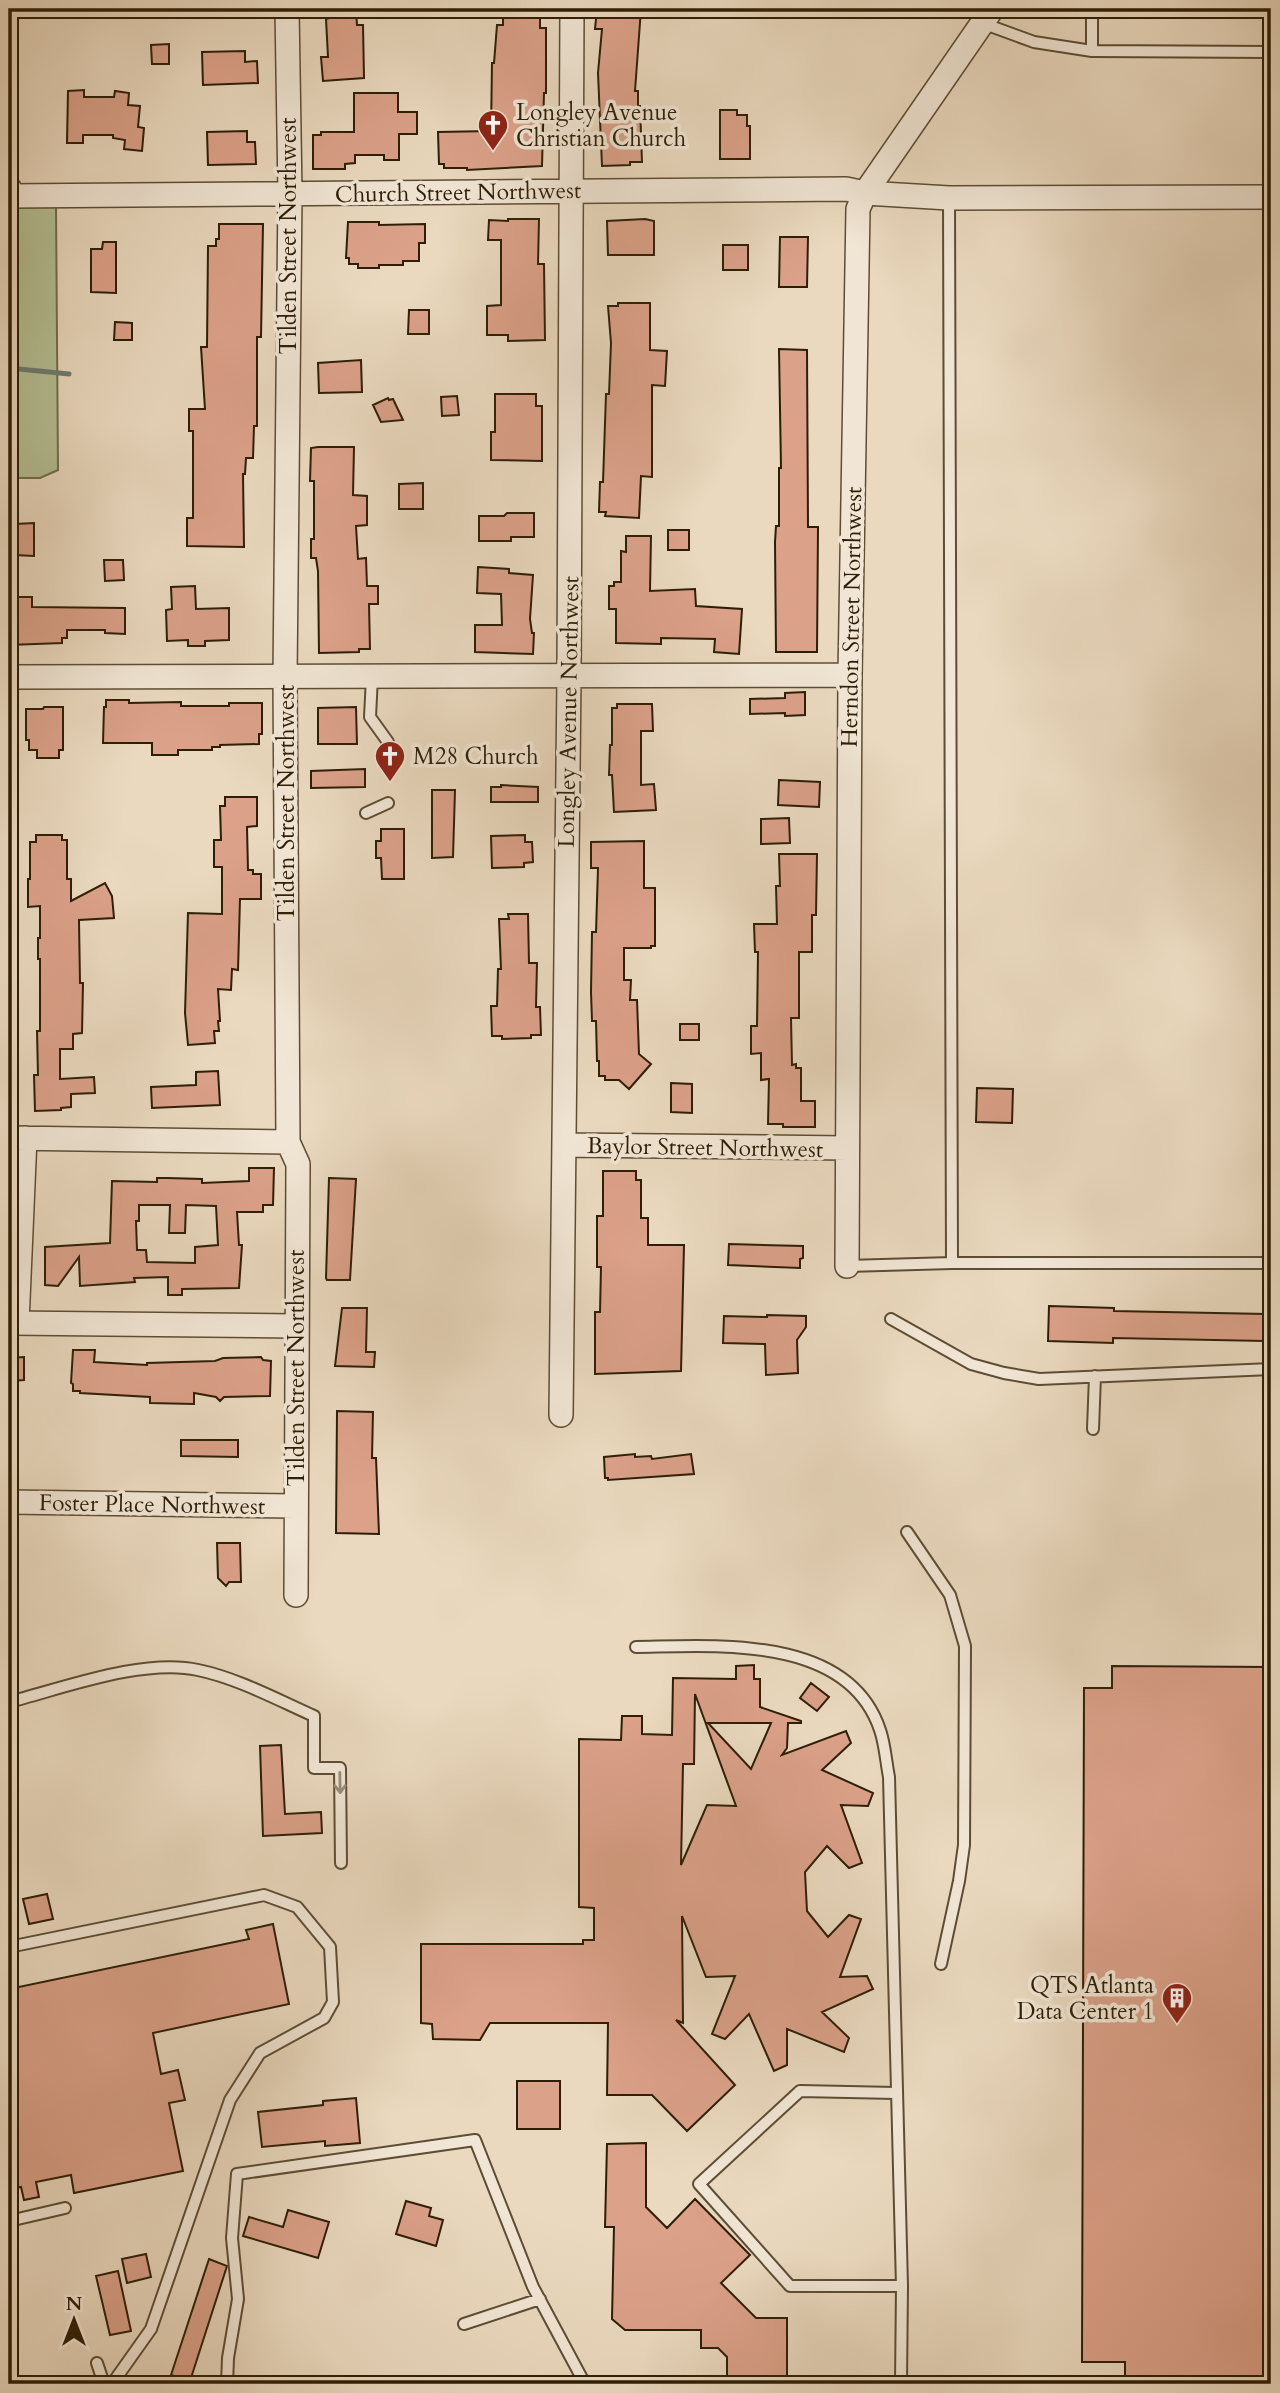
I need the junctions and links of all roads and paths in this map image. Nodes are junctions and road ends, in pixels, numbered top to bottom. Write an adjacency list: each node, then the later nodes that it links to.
1 (287, 9): 10 (street, Tilden Street Northwest)
2 (572, 9): 8 (street, Longley Avenue Northwest)
3 (1092, 9): 5 (lane)
4 (987, 16): 5 (lane); 9 (street, Herndon Street Northwest)
5 (1092, 51): 6 (lane)
6 (1271, 52)
7 (9, 188): 11 (street)
8 (571, 191): 9 (street, Church Street Northwest); 10 (street, Church Street Northwest); 15 (street, Longley Avenue Northwest)
9 (865, 193): 13 (street, Church Street Northwest); 14 (street, Herndon Street Northwest)
10 (290, 194): 11 (street, Church Street Northwest); 17 (street, Tilden Street Northwest)
11 (9, 196)
12 (1271, 197): 13 (street, Church Street Northwest)
13 (950, 198): 26 (lane)
14 (850, 675): 15 (street); 25 (street, Herndon Street Northwest)
15 (569, 676): 18 (street); 24 (street, Longley Avenue Northwest)
16 (9, 677): 17 (street)
17 (285, 677): 18 (street); 23 (street, Tilden Street Northwest)
18 (372, 677): 19 (lane)
19 (388, 742)
20 (388, 803): 21 (lane)
21 (366, 813)
22 (17, 1138): 23 (street); 30 (street)
23 (288, 1142): 31 (street, Tilden Street Northwest)
24 (564, 1145): 25 (street, Baylor Street Northwest); 34 (street, Longley Avenue Northwest)
25 (847, 1148): 28 (street, Herndon Street Northwest)
26 (952, 1263): 27 (lane); 28 (lane)
27 (1271, 1263)
28 (846, 1266)
29 (891, 1319): 33 (lane)
30 (13, 1323): 31 (street)
31 (295, 1326): 37 (street, Tilden Street Northwest)
32 (1271, 1369): 33 (lane)
33 (1095, 1376): 35 (lane)
34 (561, 1415)
35 (1093, 1429)
36 (9, 1502): 37 (street, Foster Place Northwest)
37 (295, 1506): 39 (street, Tilden Street Northwest)
38 (907, 1532): 44 (lane)
39 (296, 1595)
40 (636, 1647): 45 (lane)
41 (9, 1702): 42 (lane, one-way to 42)
42 (341, 1863)
43 (9, 1947): 53 (lane)
44 (941, 1964)
45 (896, 2093): 48 (lane); 48 (lane)
46 (65, 2208): 47 (lane)
47 (9, 2221)
48 (902, 2286): 56 (lane)
49 (540, 2299): 50 (lane); 54 (lane); 55 (lane)
50 (464, 2325)
51 (97, 2363): 52 (lane)
52 (104, 2384)
53 (112, 2384)
54 (227, 2384)
55 (585, 2384)
56 (901, 2384)

